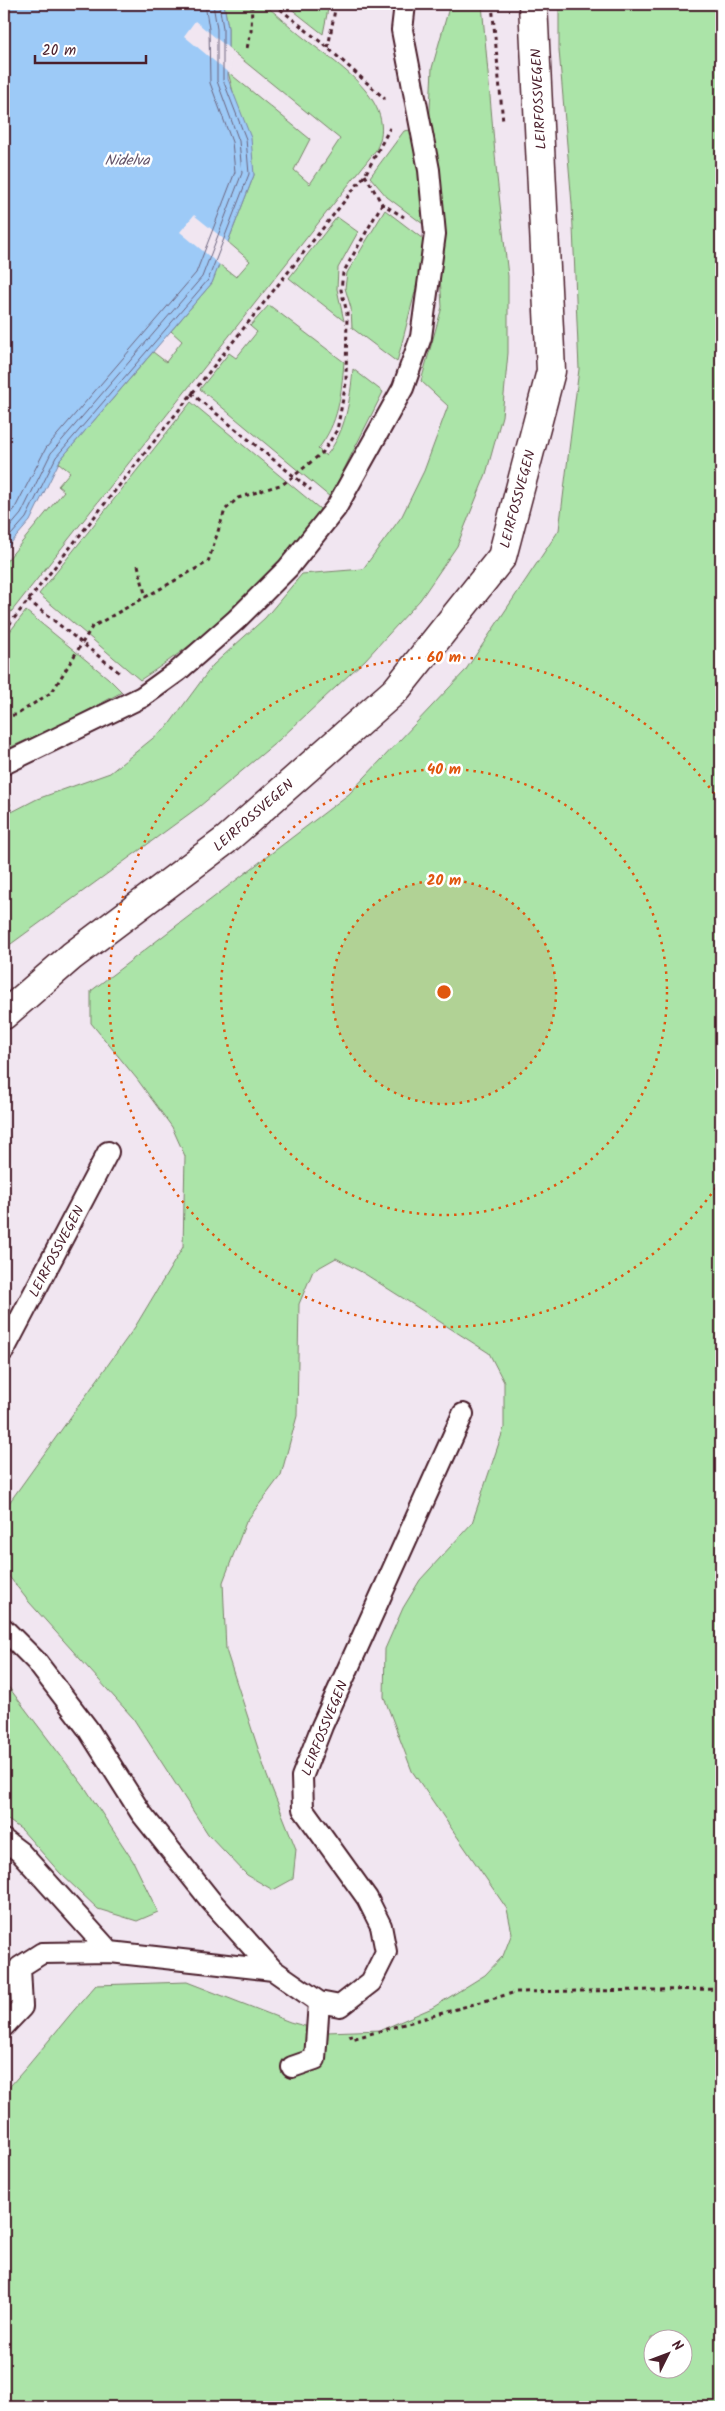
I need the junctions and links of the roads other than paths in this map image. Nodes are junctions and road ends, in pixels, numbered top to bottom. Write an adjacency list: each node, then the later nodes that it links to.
1 (405, 4): 3 (lane)
2 (533, 4): 4 (street, LEIRFOSSVEGEN)
3 (4, 764)
4 (4, 1015)
5 (108, 1152): 6 (lane, LEIRFOSSVEGEN)
6 (4, 1350)
7 (463, 1414): 12 (lane, LEIRFOSSVEGEN)
8 (4, 1630): 11 (lane)
9 (4, 1840): 10 (lane)
10 (110, 1952): 11 (lane); 13 (lane)
11 (273, 1970): 12 (lane)
12 (319, 2002): 14 (lane)
13 (4, 2026)
14 (292, 2067)

